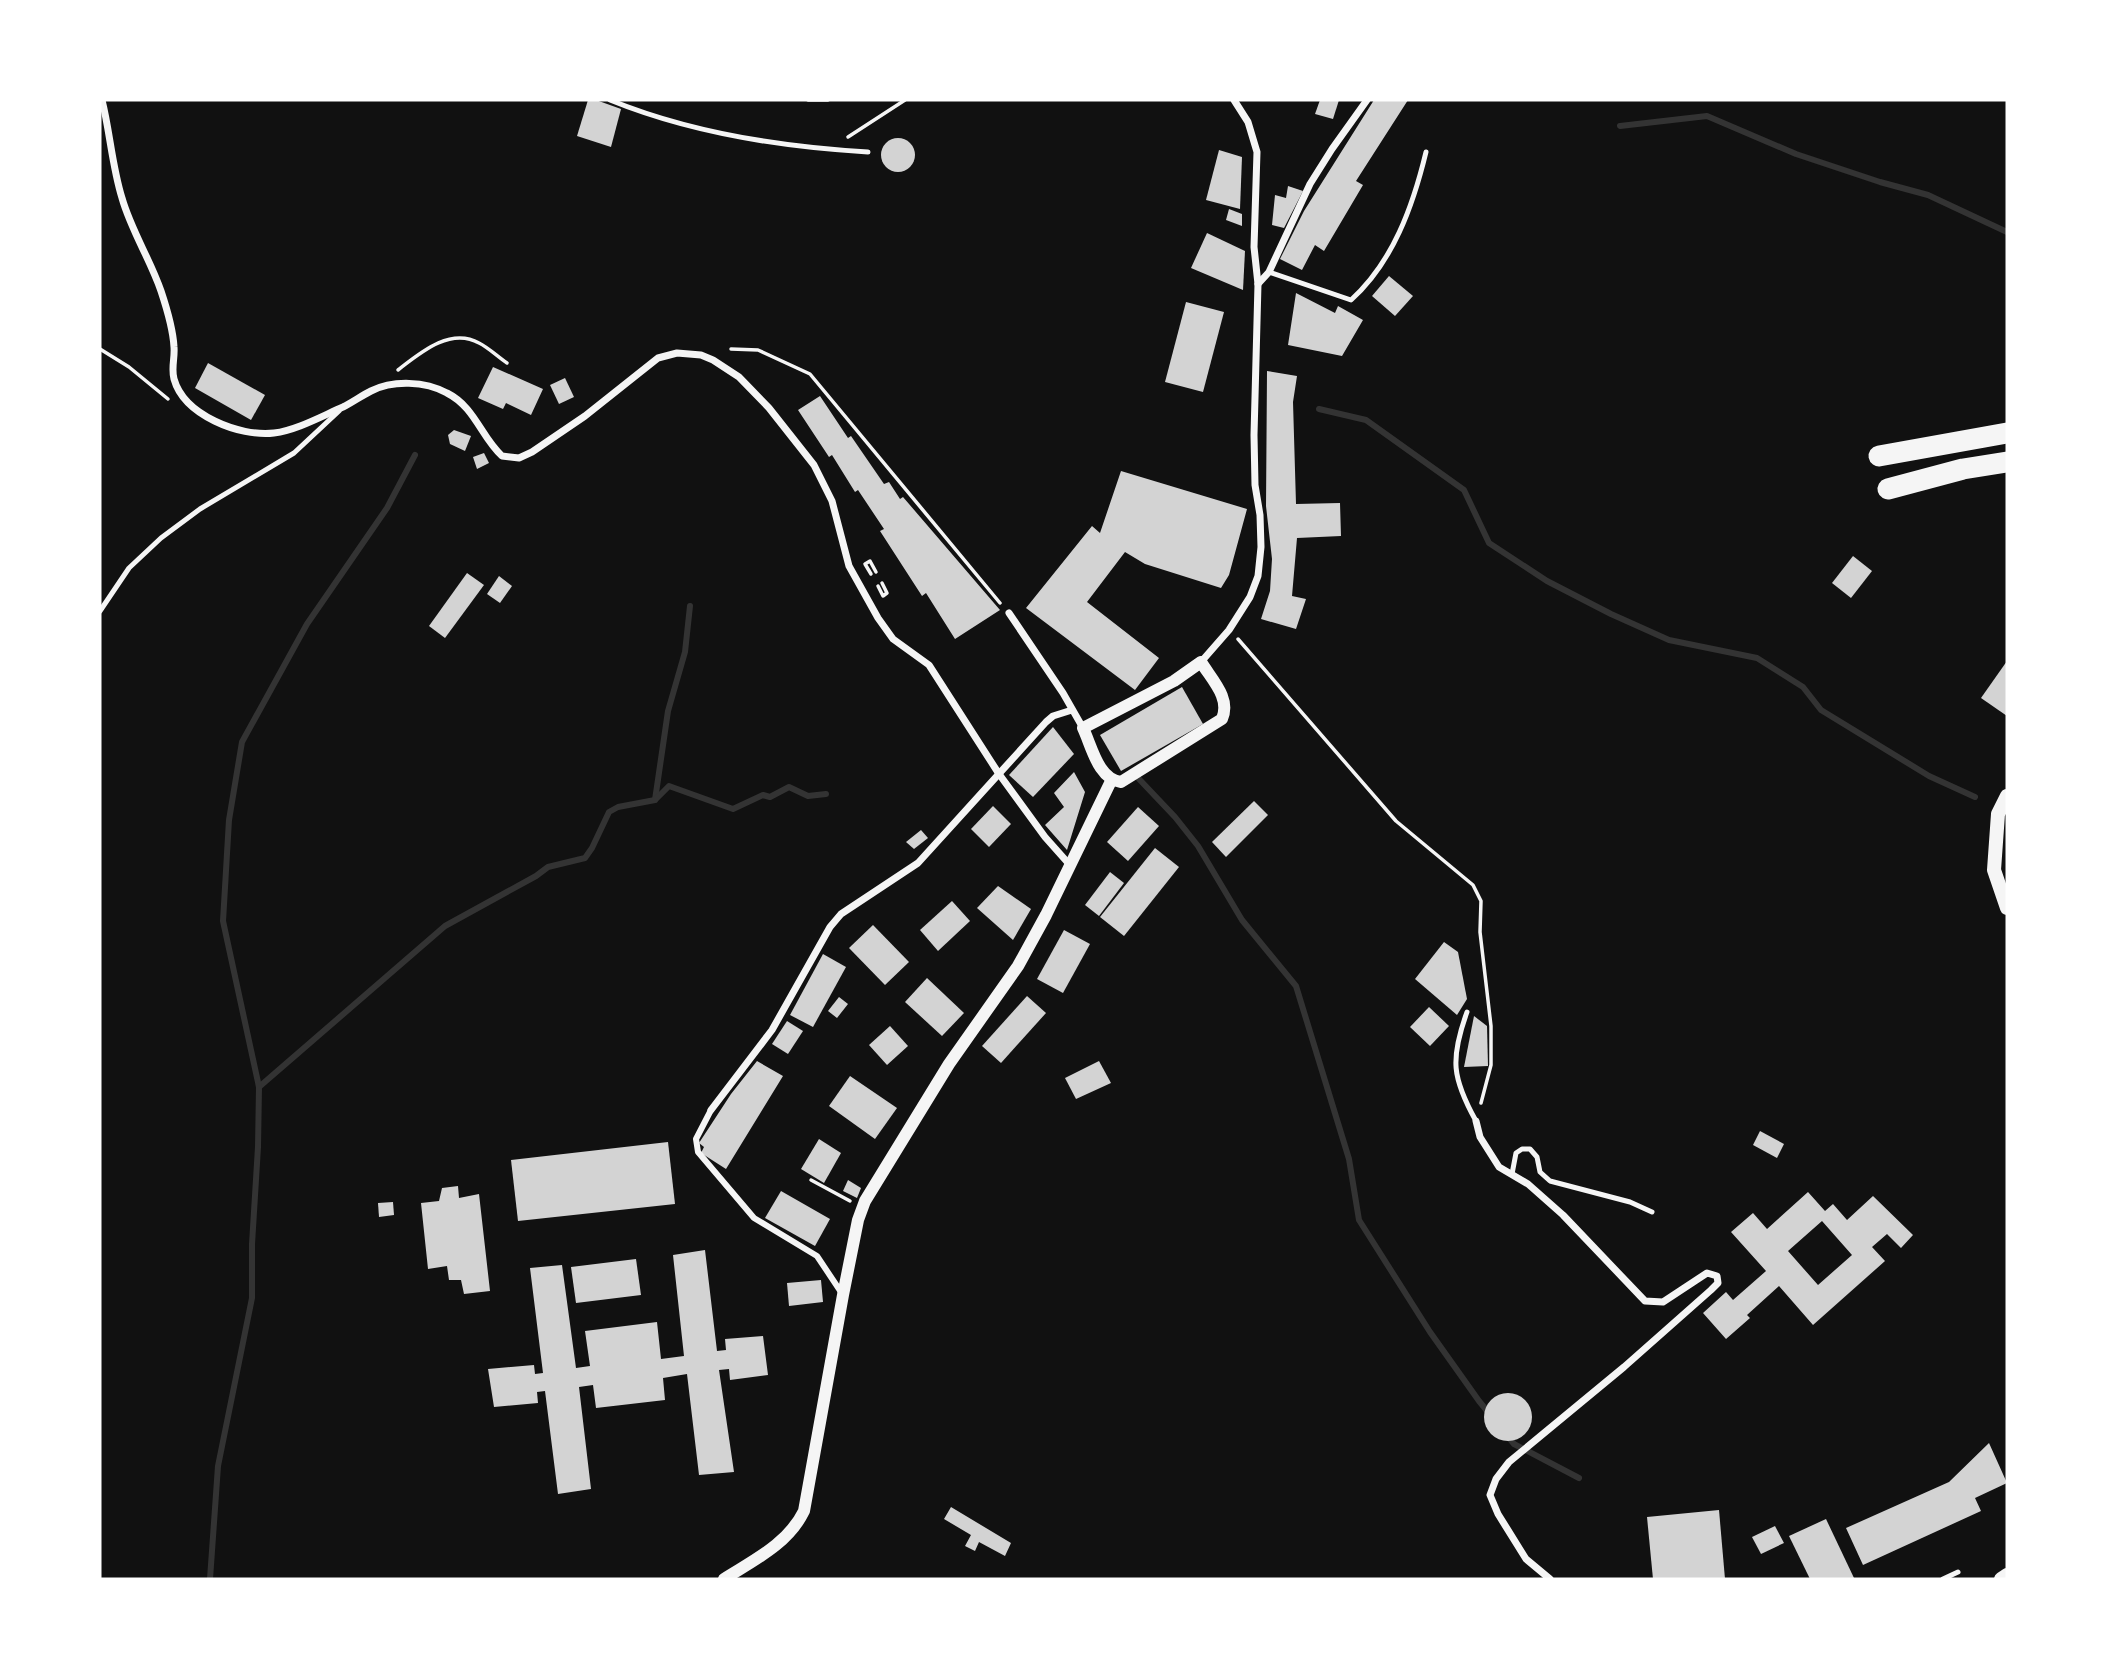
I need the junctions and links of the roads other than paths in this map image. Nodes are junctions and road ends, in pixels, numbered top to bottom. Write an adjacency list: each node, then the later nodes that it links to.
1 (103, 100): 9 (street)
2 (610, 100): 5 (lane)
3 (1234, 100): 8 (street)
4 (1367, 100): 7 (street)
5 (868, 152)
6 (1426, 152): 7 (lane)
7 (1269, 272): 8 (street)
8 (1258, 284): 16 (street)
9 (344, 406): 14 (lane); 19 (street)
10 (2007, 433): 11 (highway)
11 (1879, 456)
12 (2007, 462): 13 (highway)
13 (1888, 489)
14 (100, 611)
15 (1009, 613): 17 (street)
16 (1201, 662): 18 (street); 20 (street)
17 (1072, 710): 18 (street); 19 (street)
18 (1083, 728): 20 (street)
19 (999, 774): 22 (street); 25 (street)
20 (1111, 781): 22 (street)
21 (2007, 796): 23 (main road)
22 (1069, 864): 29 (street)
23 (2007, 908)
24 (1467, 1012): 26 (lane)
25 (711, 1110): 29 (street)
26 (1476, 1121): 27 (street)
27 (1512, 1174): 28 (lane); 33 (street)
28 (1651, 1213)
29 (842, 1294): 32 (street)
30 (1958, 1572): 34 (lane)
31 (2007, 1575): 35 (main road)
32 (724, 1579)
33 (1550, 1579)
34 (1943, 1579)
35 (2001, 1579)

